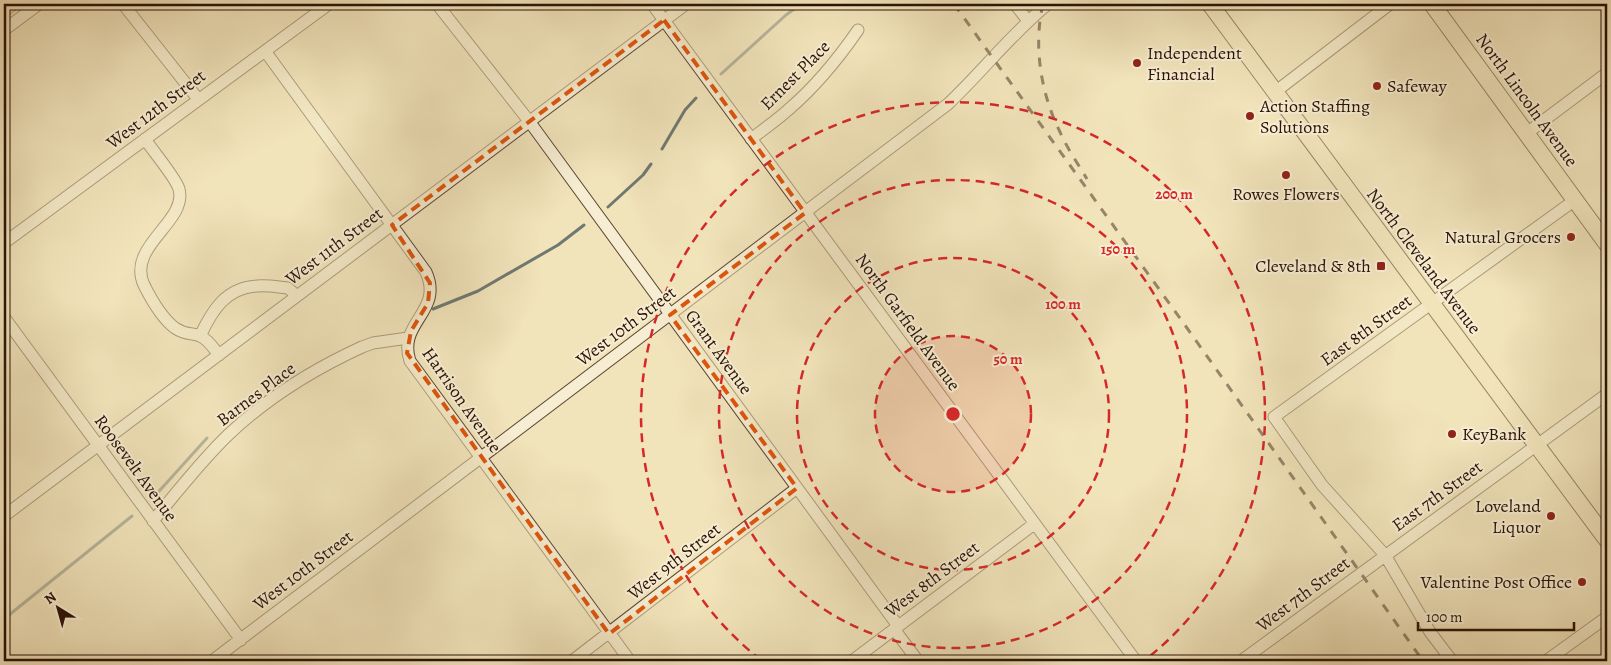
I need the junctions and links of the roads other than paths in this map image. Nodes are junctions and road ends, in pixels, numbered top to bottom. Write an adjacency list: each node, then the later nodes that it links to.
1 (40, 4): 14 (street)
2 (123, 4): 19 (street)
3 (329, 4): 16 (street, West 12th Street)
4 (437, 4): 20 (street, Grant Avenue)
5 (652, 4): 12 (street, North Garfield Avenue)
6 (686, 4): 12 (street, West 11th Street)
7 (1015, 4): 13 (street)
8 (1048, 4): 13 (street, West 10th Street)
9 (1210, 4): 18 (highway, North Cleveland Avenue)
10 (1390, 4): 18 (street)
11 (1432, 4): 21 (highway, North Lincoln Avenue)
12 (664, 20): 20 (street, West 11th Street); 23 (street, North Garfield Avenue)
13 (1028, 20): 25 (street, West 10th Street)
14 (4, 30)
15 (858, 30): 23 (street, Ernest Place)
16 (265, 51): 19 (street, West 12th Street); 26 (street, Harrison Avenue)
17 (1607, 73): 21 (street)
18 (1275, 92): 30 (highway, North Cleveland Avenue)
19 (198, 99): 22 (street, West 12th Street)
20 (529, 121): 26 (street, West 11th Street); 31 (street, Grant Avenue)
21 (1527, 133): 24 (highway, North Lincoln Avenue)
22 (145, 139): 27 (street, West 12th Street); 33 (street)
23 (751, 139): 25 (street, North Garfield Avenue)
24 (1575, 200): 28 (highway, North Lincoln Avenue); 30 (street, East 8th Street)
25 (805, 213): 31 (street, West 10th Street); 43 (street, North Garfield Avenue)
26 (392, 225): 29 (street, West 11th Street); 34 (street, Harrison Avenue)
27 (4, 243)
28 (1607, 244)
29 (297, 296): 33 (street); 35 (street, West 11th Street)
30 (1431, 304): 37 (highway, North Cleveland Avenue); 45 (street, East 8th Street)
31 (670, 315): 39 (street, West 10th Street); 40 (street, Grant Avenue)
32 (4, 317): 38 (street, Roosevelt Avenue)
33 (200, 336): 35 (street)
34 (408, 338): 39 (street, Harrison Avenue); 42 (street, Barnes Place)
35 (219, 355): 38 (street, West 11th Street)
36 (1607, 394): 37 (street, East 7th Street)
37 (1537, 445): 44 (highway, North Cleveland Avenue); 45 (street, East 7th Street)
38 (97, 446): 41 (street, West 11th Street); 42 (street, Roosevelt Avenue)
39 (480, 457): 48 (street, Harrison Avenue); 49 (street, West 10th Street)
40 (798, 488): 47 (street, Grant Avenue); 48 (street, West 9th Street)
41 (4, 516)
42 (153, 521): 49 (street, Roosevelt Avenue)
43 (1034, 524): 47 (street, West 8th Street); 55 (street, North Garfield Avenue)
44 (1607, 540)
45 (1385, 556): 56 (street, West 7th Street); 57 (street)
46 (1607, 617): 58 (street)
47 (896, 628): 53 (street, West 8th Street); 54 (street, Grant Avenue)
48 (609, 634): 51 (street, West 9th Street); 52 (street, Harrison Avenue)
49 (241, 640): 50 (street, West 10th Street)
50 (212, 661)
51 (572, 661)
52 (630, 661)
53 (852, 661)
54 (918, 661)
55 (1136, 661)
56 (1241, 661)
57 (1452, 661)
58 (1546, 661)

